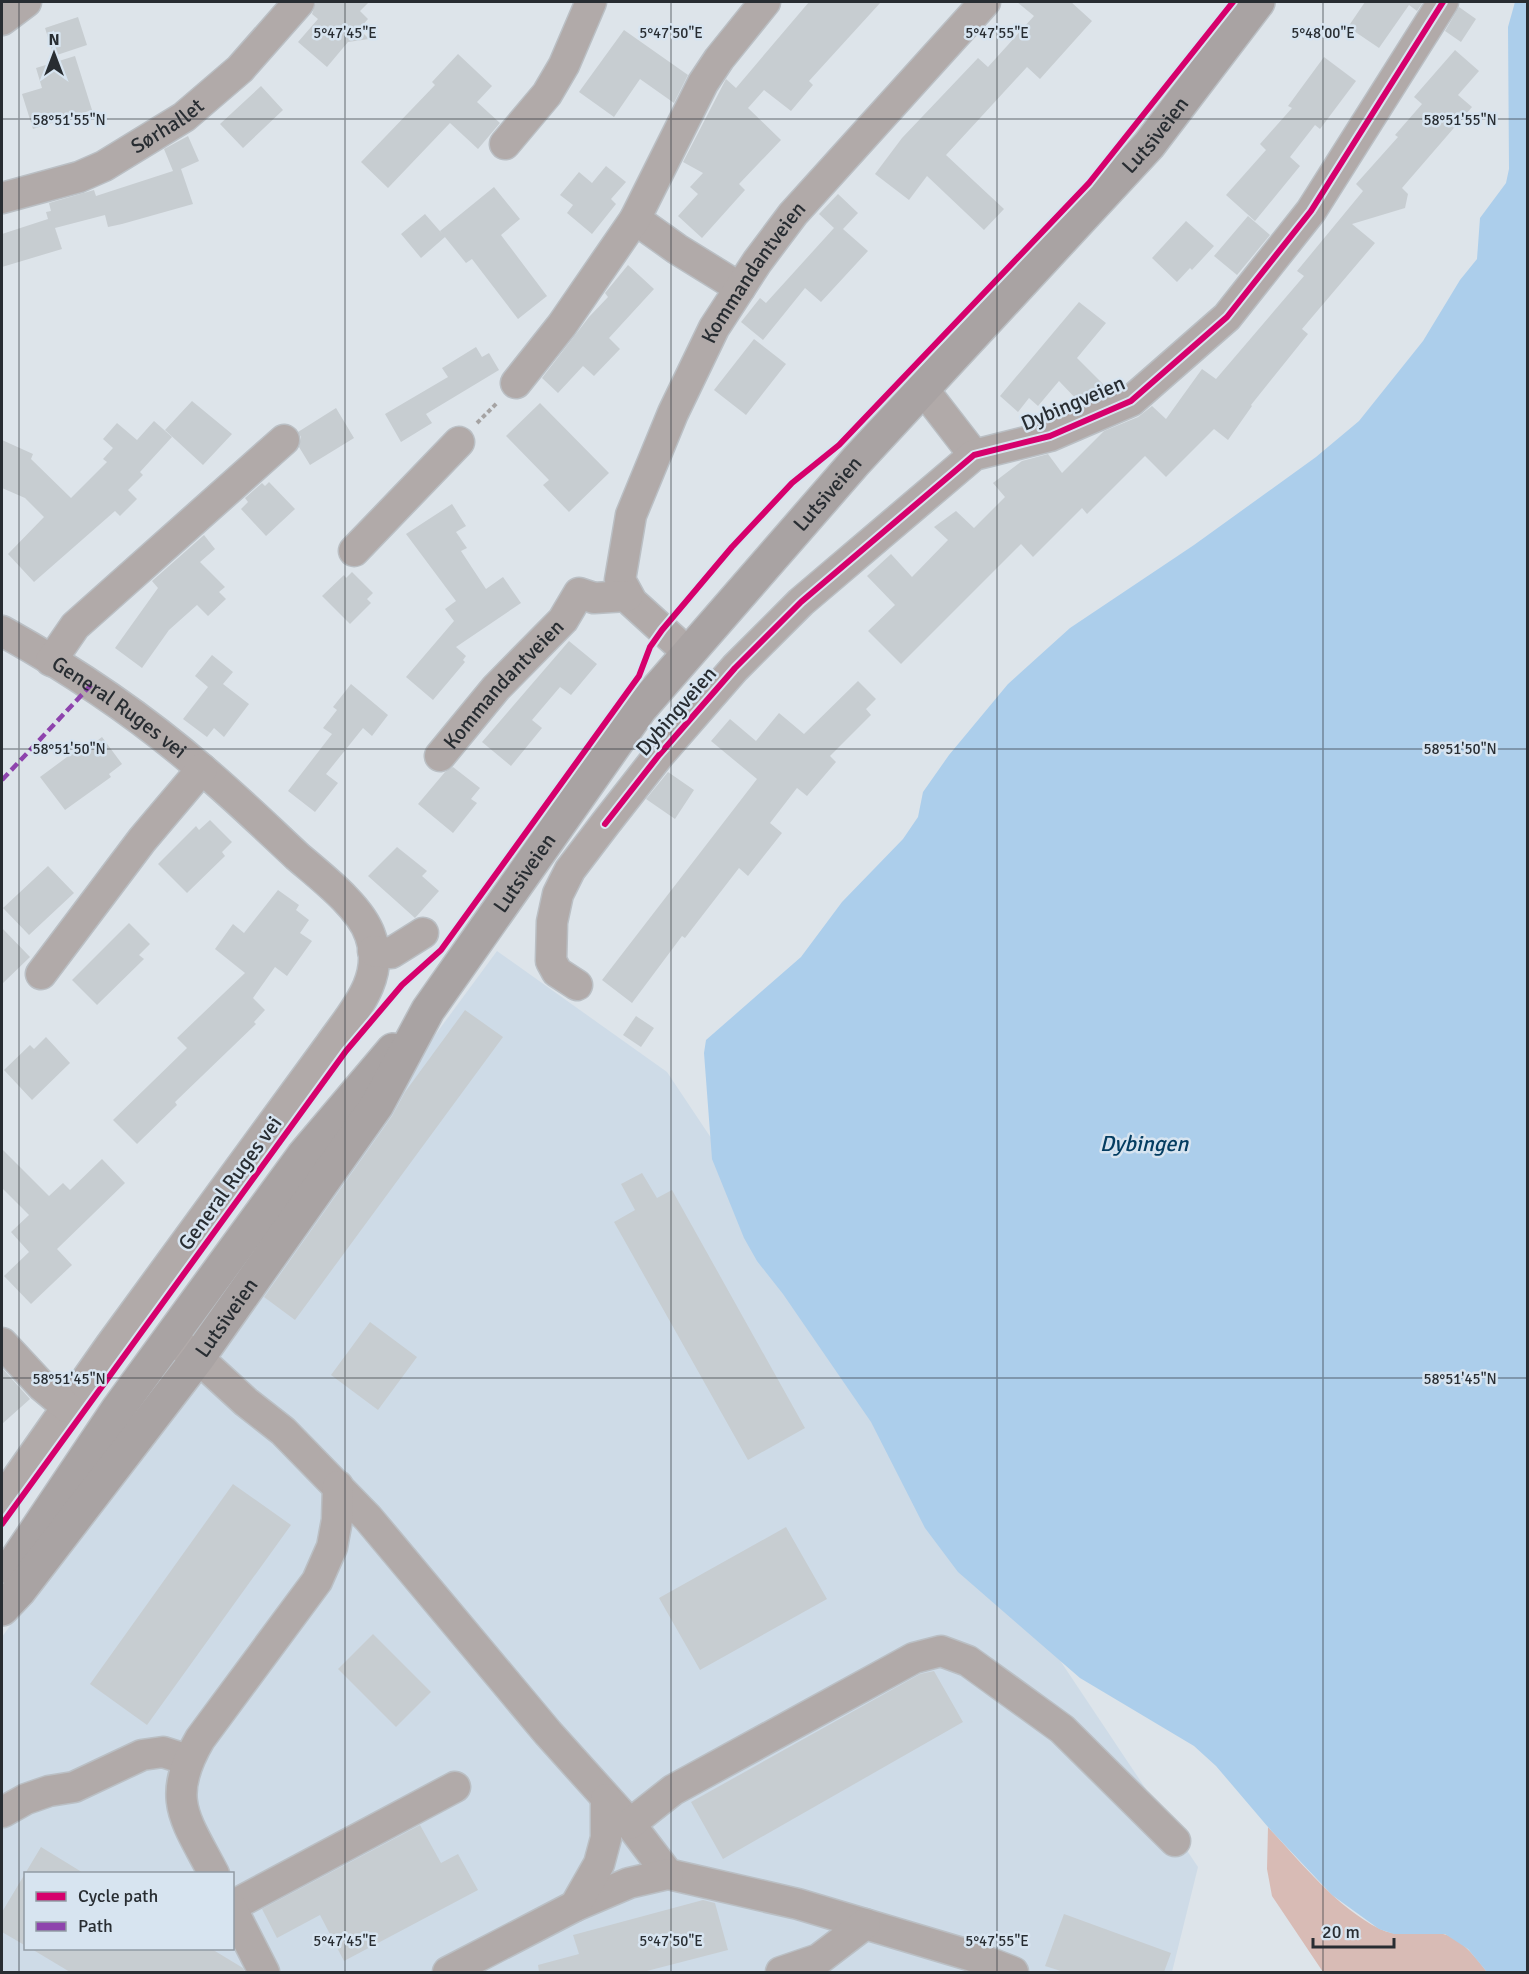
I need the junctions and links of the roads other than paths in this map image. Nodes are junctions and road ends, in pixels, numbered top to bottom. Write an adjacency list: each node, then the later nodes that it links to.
1 (26, 2): 8 (street)
2 (299, 2): 10 (street, Sørhallet)
3 (591, 2): 9 (street)
4 (765, 2): 11 (street)
5 (985, 2): 12 (street, Kommandantveien)
6 (1258, 2): 14 (main road, Lutsiveien)
7 (1443, 2): 17 (street, Dybingveien)
8 (2, 20)
9 (505, 144)
10 (2, 198)
11 (635, 219): 12 (street); 13 (street)
12 (740, 288): 19 (street, Kommandantveien)
13 (516, 383)
14 (923, 389): 17 (street); 21 (main road, Lutsiveien)
15 (284, 440): 22 (street)
16 (459, 442): 18 (street)
17 (974, 455): 28 (street, Dybingveien)
18 (354, 551)
19 (627, 596): 21 (street); 23 (street, Kommandantveien)
20 (2, 630): 22 (street, General Ruges vei)
21 (687, 652): 29 (main road, Lutsiveien)
22 (51, 661): 24 (street, General Ruges vei)
23 (440, 756)
24 (202, 769): 26 (street, General Ruges vei); 27 (street)
25 (423, 933): 26 (street)
26 (373, 951): 33 (street, General Ruges vei)
27 (40, 974)
28 (578, 986)
29 (428, 1010): 30 (main road, Lutsiveien); 32 (main road, Lutsiveien)
30 (170, 1338): 32 (street); 36 (main road, Lutsiveien)
31 (2, 1343): 33 (street)
32 (198, 1358): 34 (street); 37 (main road, Lutsiveien)
33 (67, 1407): 35 (street, General Ruges vei)
34 (338, 1486): 38 (street); 40 (street)
35 (2, 1500)
36 (2, 1583)
37 (2, 1609)
38 (188, 1760): 41 (street); 44 (street)
39 (455, 1787): 46 (street)
40 (606, 1798): 42 (street); 47 (street)
41 (3, 1812)
42 (630, 1824): 43 (street); 45 (street)
43 (1175, 1841)
44 (213, 1872)
45 (668, 1874): 47 (street); 49 (street)
46 (234, 1906)
47 (575, 1906): 51 (street)
48 (234, 1911): 50 (street)
49 (865, 1924): 52 (street); 53 (street)
50 (264, 1972)
51 (448, 1972)
52 (781, 1972)
53 (1013, 1972)

